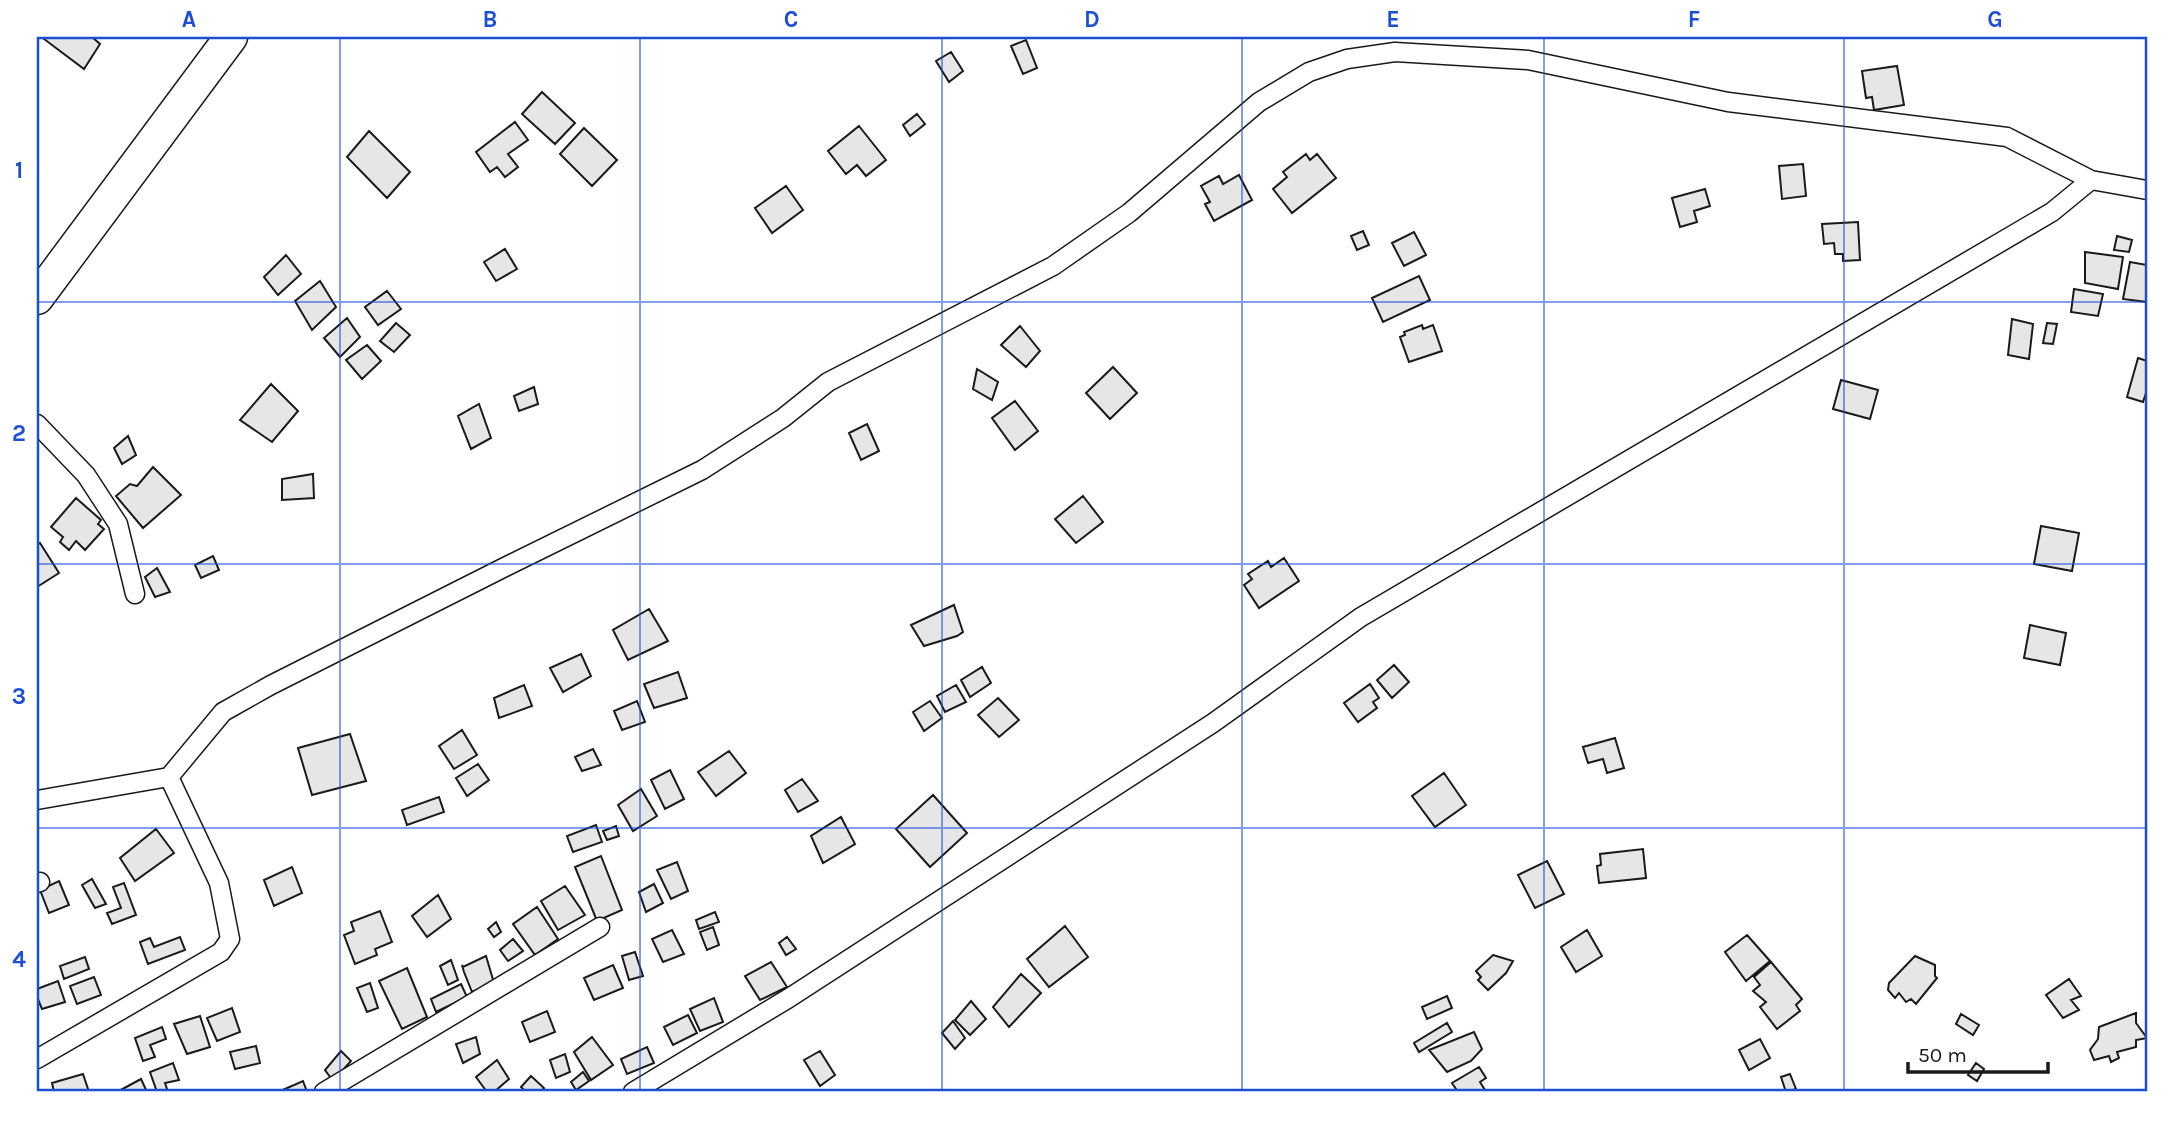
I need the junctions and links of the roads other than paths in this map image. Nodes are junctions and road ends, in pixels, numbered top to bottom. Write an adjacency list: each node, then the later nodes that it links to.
1 (231, 37): 4 (highway)
2 (2091, 180): 3 (street); 7 (street); 12 (street)
3 (2147, 190)
4 (37, 298)
5 (37, 424): 6 (street)
6 (135, 594)
7 (169, 777): 8 (street); 10 (street)
8 (37, 800)
9 (600, 928): 11 (street)
10 (37, 1059)
11 (324, 1092)
12 (633, 1092)

